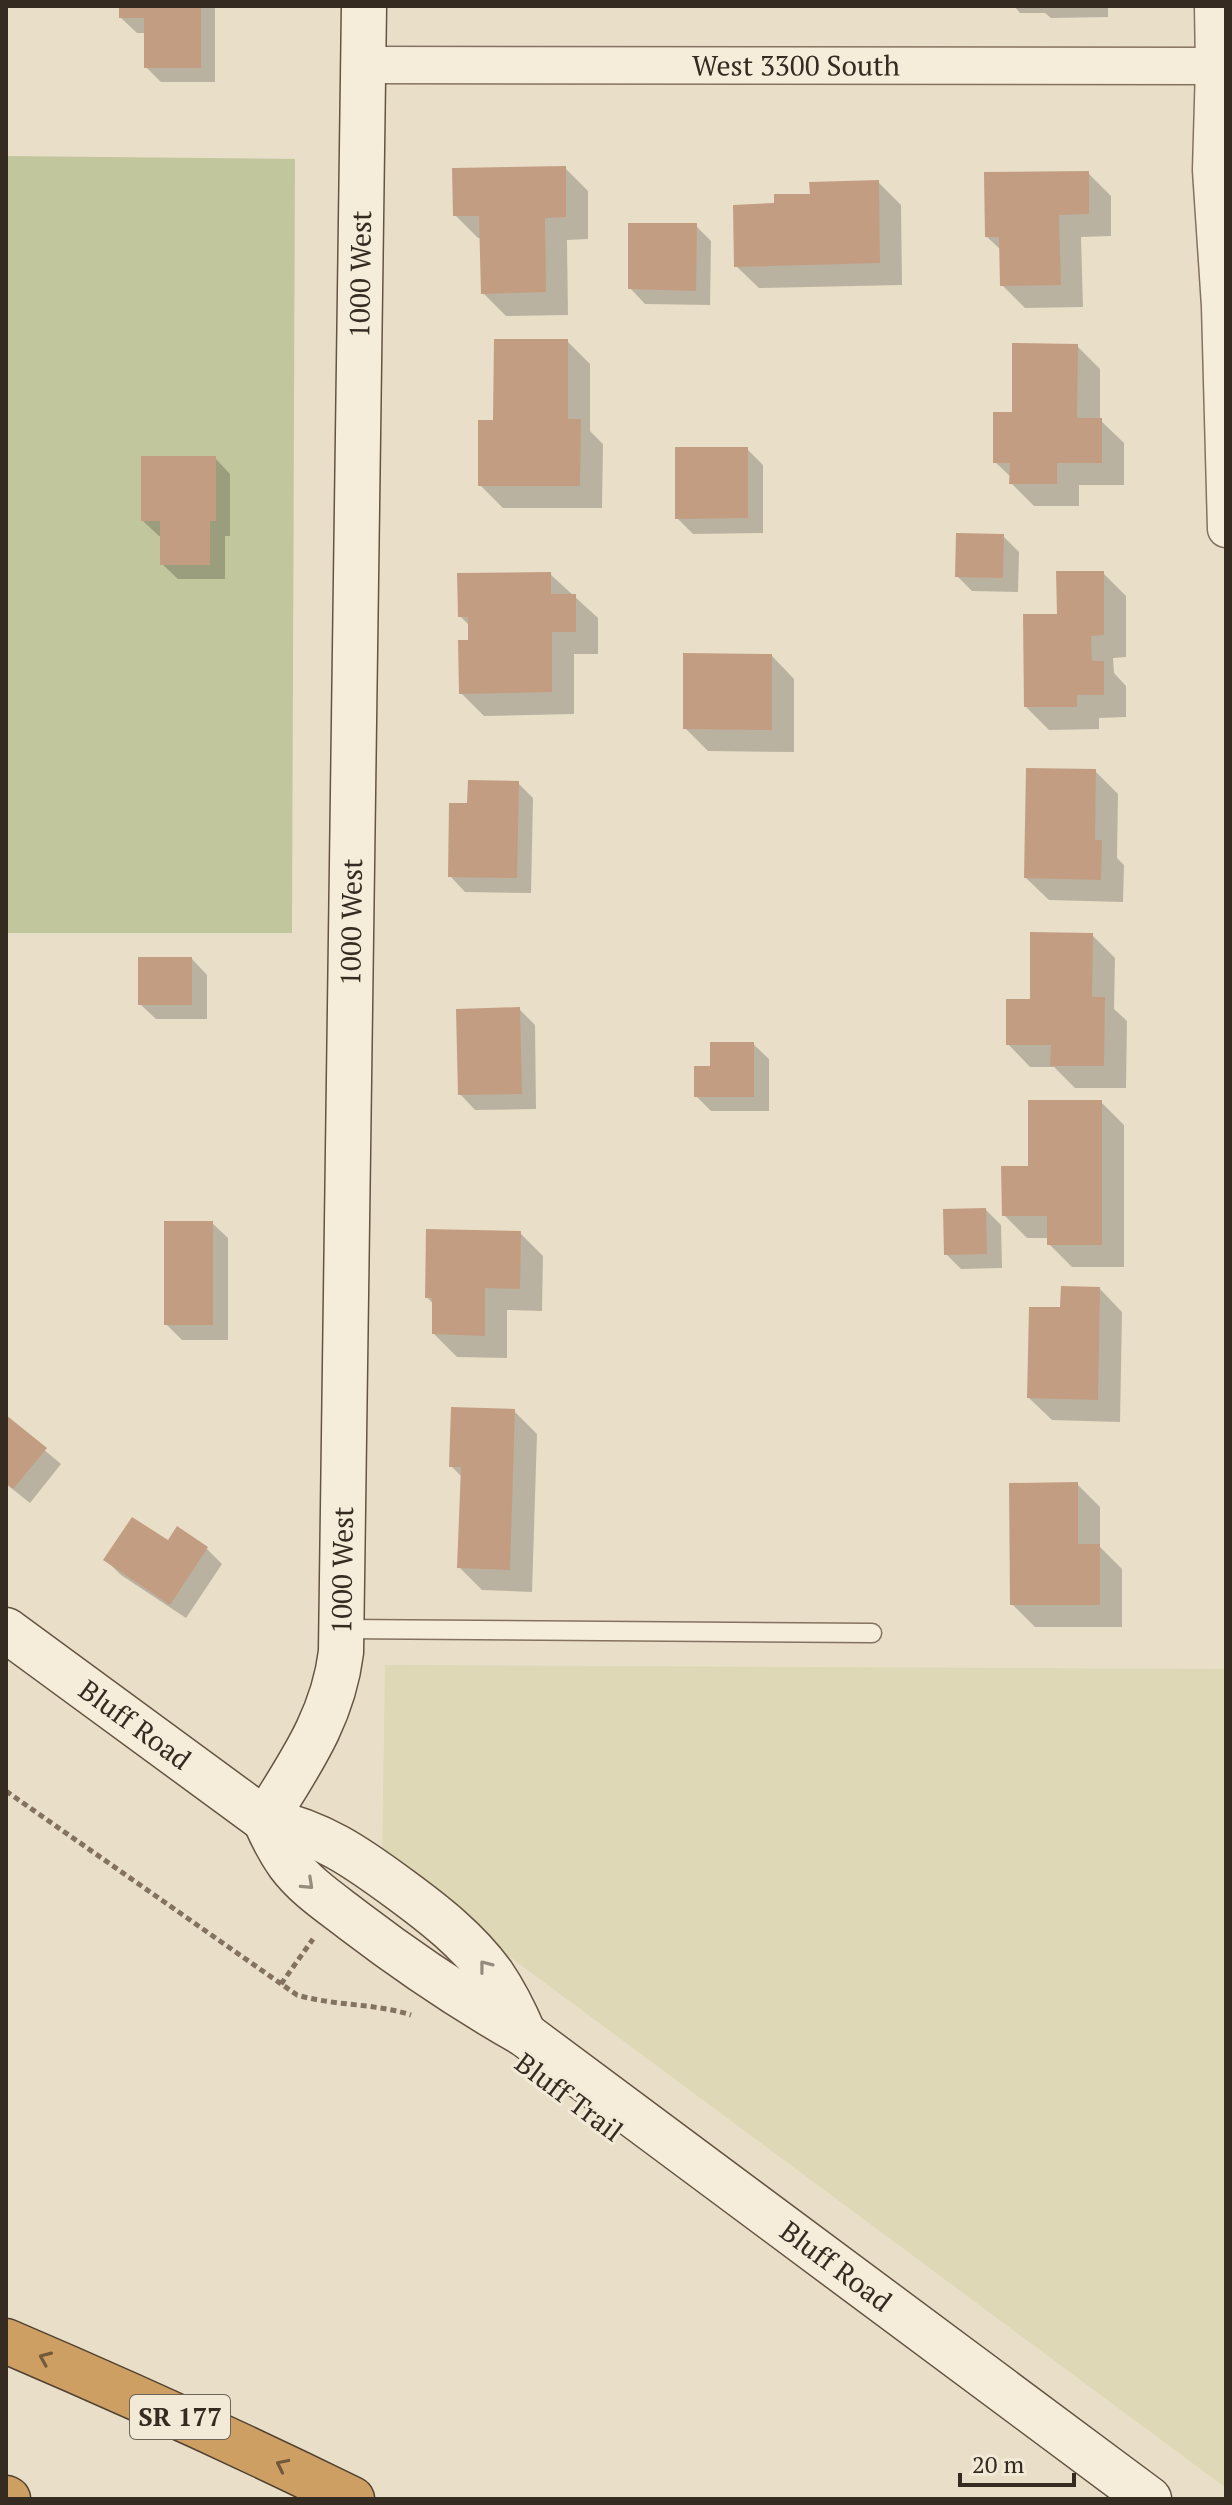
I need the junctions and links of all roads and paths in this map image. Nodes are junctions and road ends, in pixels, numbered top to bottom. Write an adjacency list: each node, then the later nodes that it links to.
1 (364, 6): 3 (main road, 1000 West)
2 (1213, 6): 4 (street)
3 (364, 65): 4 (street, West 3300 South); 6 (main road, 1000 West)
4 (1220, 66): 5 (street)
5 (1226, 529)
6 (342, 1629): 8 (lane); 10 (main road, 1000 West)
7 (6, 1630): 10 (main road, Bluff Road)
8 (872, 1633)
9 (6, 1791): 12 (path)
10 (265, 1820): 11 (main road, Bluff Road, one-way to 11); 14 (main road, Bluff Road, one-way to 10)
11 (336, 1907): 12 (path); 14 (main road, Bluff Road)
12 (281, 1984): 13 (path)
13 (417, 2017)
14 (524, 2034): 17 (main road, Bluff Road)
15 (6, 2341): 16 (highway, SR 177, one-way to 15)
16 (352, 2499)
17 (1149, 2499)

